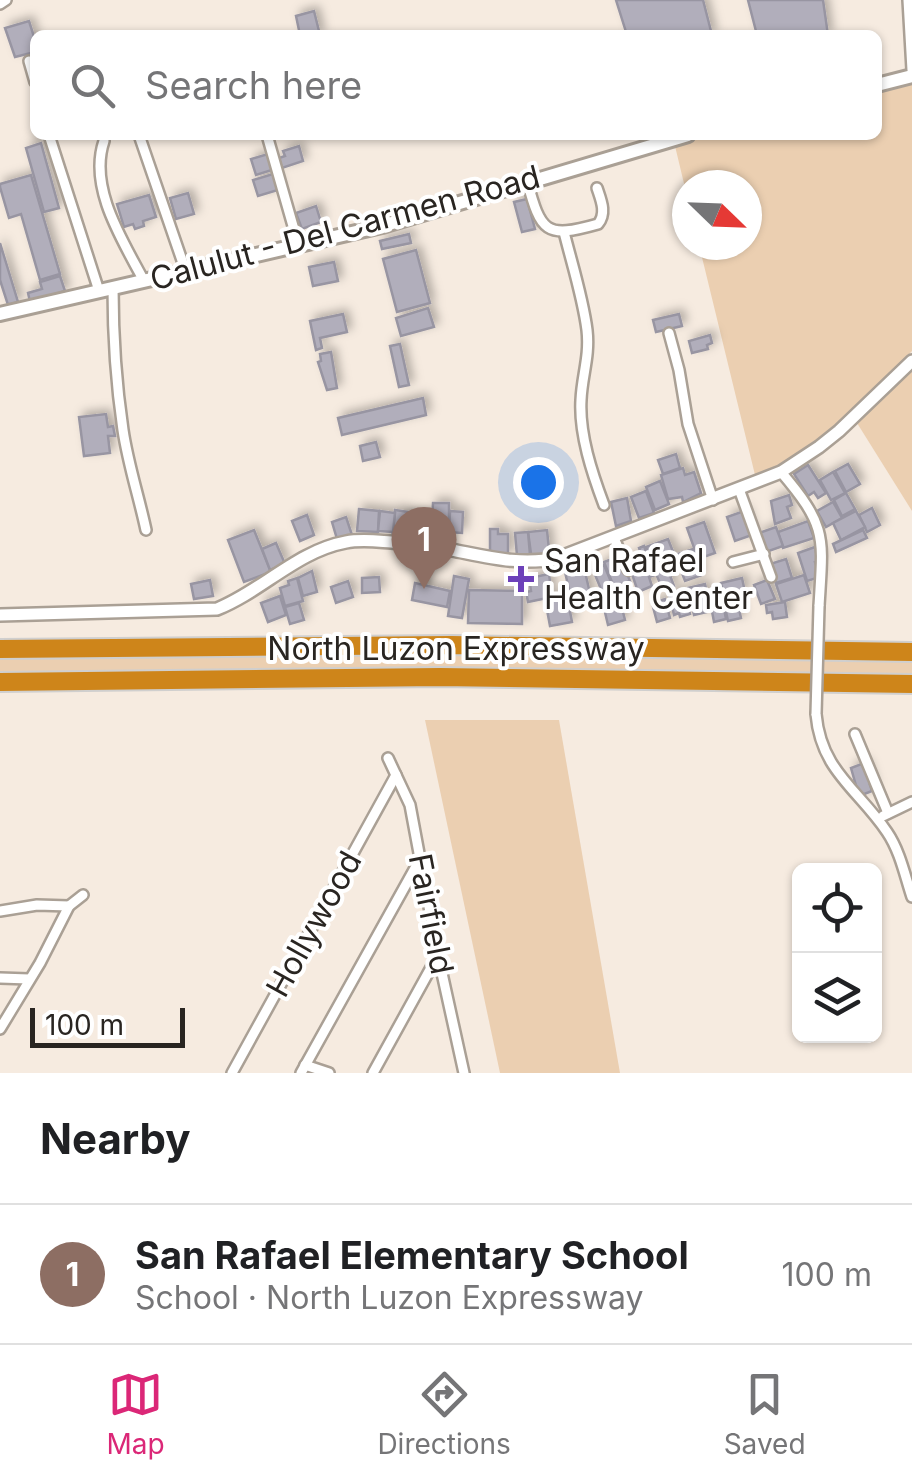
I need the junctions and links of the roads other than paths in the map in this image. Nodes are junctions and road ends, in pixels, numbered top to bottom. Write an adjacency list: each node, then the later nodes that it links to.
1 (908, 0): 4 (street)
2 (29, 61): 3 (street)
3 (30, 64)
4 (912, 73): 5 (main road)
5 (882, 83)
6 (52, 140): 18 (street)
7 (141, 140): 15 (street)
8 (268, 140): 14 (street)
9 (670, 140): 11 (main road, Calulut - Del Carmen Road)
10 (104, 142): 16 (street)
11 (527, 181): 13 (street); 14 (main road, Calulut - Del Carmen Road)
12 (598, 188): 13 (street)
13 (564, 232): 25 (street)
14 (298, 247): 15 (main road, Calulut - Del Carmen Road)
15 (186, 272): 16 (main road, Calulut - Del Carmen Road)
16 (144, 281): 17 (main road, Calulut - Del Carmen Road)
17 (113, 288): 18 (main road, Calulut - Del Carmen Road); 26 (street)
18 (98, 292): 19 (main road, Calulut - Del Carmen Road)
19 (0, 314)
20 (669, 333): 24 (street)
21 (912, 360): 22 (street)
22 (780, 472): 23 (street); 42 (street, bridge)
23 (739, 489): 24 (street); 28 (street)
24 (713, 500): 27 (street)
25 (604, 505)
26 (146, 530)
27 (614, 538): 30 (street); 32 (street)
28 (764, 554): 29 (street); 31 (street)
29 (733, 562)
30 (628, 570)
31 (771, 577)
32 (0, 615)
33 (0, 649): 34 (highway, North Luzon Expressway)
34 (912, 652)
35 (0, 682): 36 (highway, North Luzon Expressway)
36 (912, 684)
37 (855, 734): 41 (street)
38 (388, 758): 39 (street, Fairfield)
39 (396, 774): 43 (street, Fairfield); 53 (street, Hollywood)
40 (912, 802): 41 (street)
41 (888, 813): 42 (street)
42 (877, 819): 45 (street)
43 (420, 860): 48 (street, Fairfield); 52 (street)
44 (83, 896): 46 (street)
45 (912, 898)
46 (70, 906): 47 (street); 50 (street)
47 (0, 911)
48 (438, 955): 55 (street); 56 (street, Fairfield)
49 (0, 978): 50 (street)
50 (29, 978): 51 (street)
51 (0, 1029)
52 (303, 1069): 54 (street)
53 (232, 1073)
54 (329, 1073)
55 (373, 1073)
56 (464, 1073)

